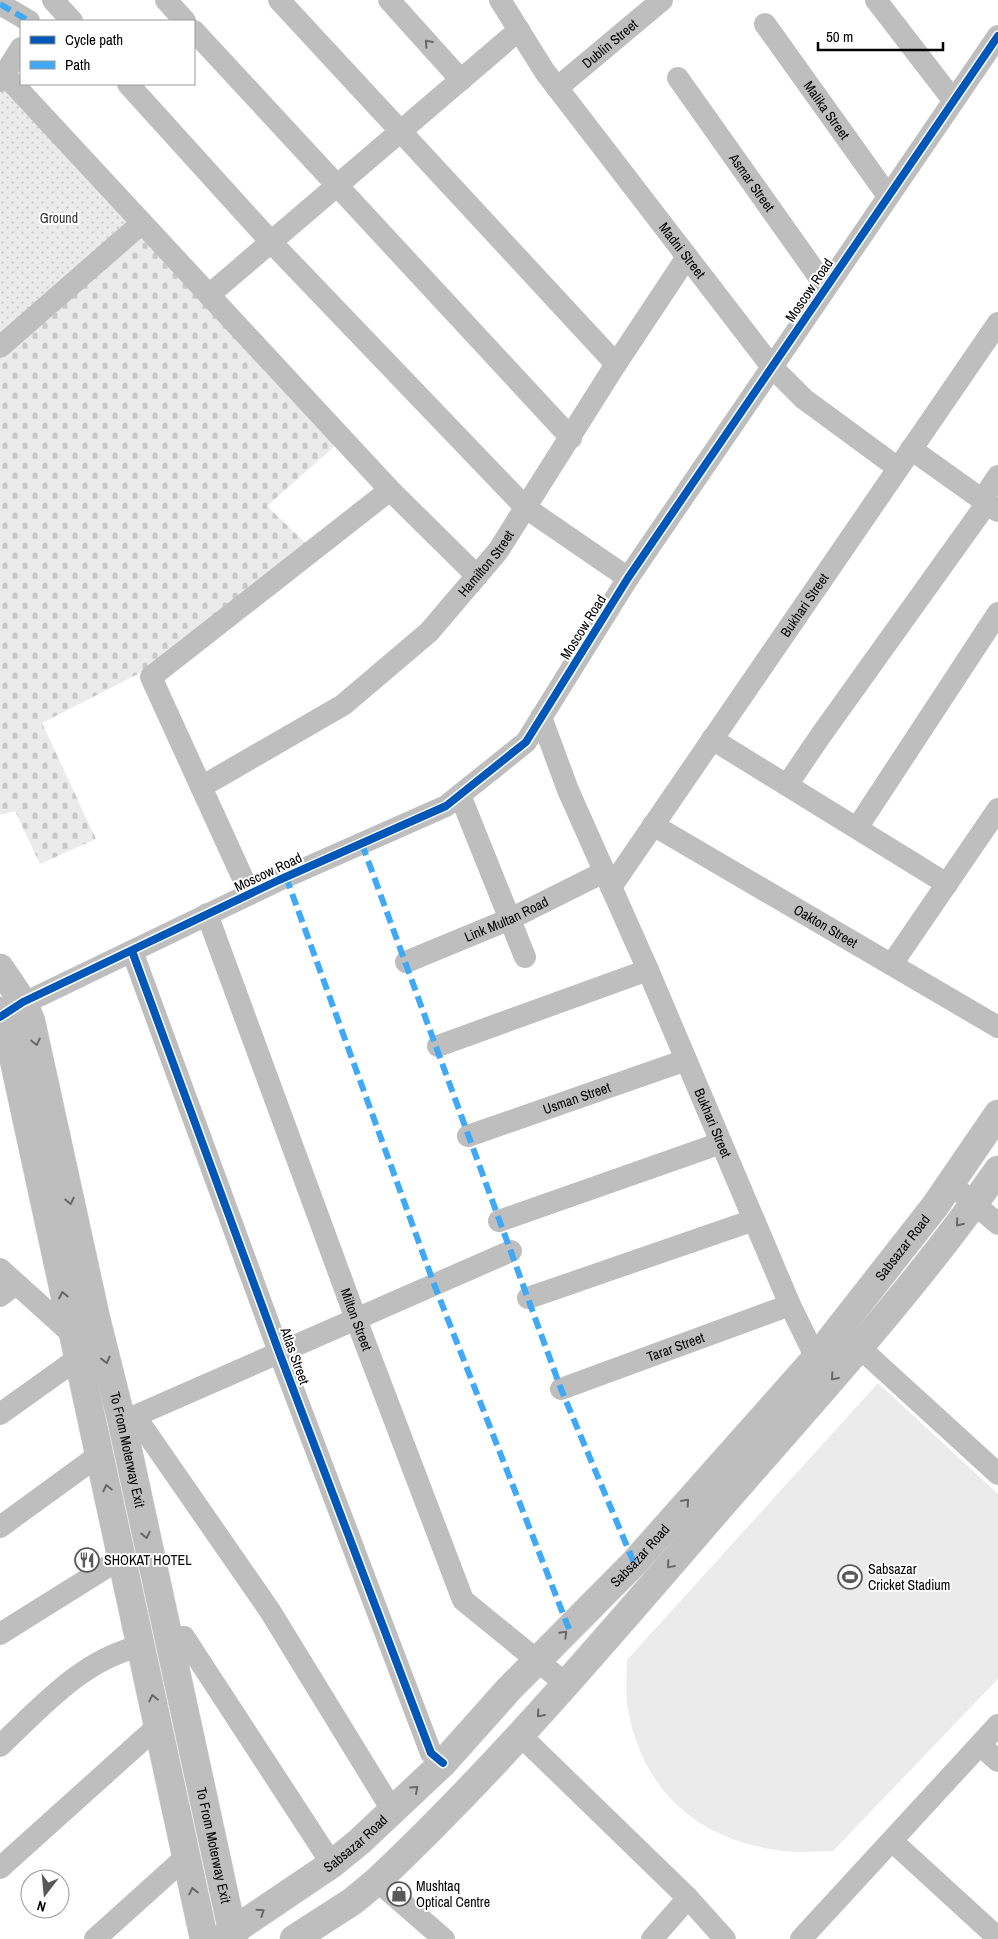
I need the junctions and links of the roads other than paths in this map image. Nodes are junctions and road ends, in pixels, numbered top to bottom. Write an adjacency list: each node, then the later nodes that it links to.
1 (51, 0): 10 (street); 11 (street)
2 (166, 0): 12 (street)
3 (279, 0): 24 (street)
4 (389, 0): 20 (street, one-way to 4)
5 (500, 0): 14 (street, Madni Street)
6 (662, 0): 22 (street, Dublin Street)
7 (876, 0): 23 (street)
8 (0, 4): 9 (street)
9 (27, 20)
10 (39, 20)
11 (71, 20)
12 (184, 20)
13 (765, 24): 26 (street, Malika Street)
14 (519, 30): 20 (street); 22 (street, Madni Street)
15 (195, 32): 25 (street)
16 (998, 36): 23 (street, Moscow Road)
17 (20, 50): 18 (street)
18 (3, 78): 27 (street)
19 (678, 78): 30 (street, Asmar Street)
20 (461, 80): 24 (street)
21 (129, 85): 28 (street)
22 (557, 88): 29 (street, Madni Street)
23 (953, 100): 26 (street, Moscow Road)
24 (401, 132): 25 (street); 34 (street)
25 (337, 186): 28 (street); 36 (street)
26 (888, 196): 30 (street, Moscow Road)
27 (142, 223): 31 (street); 33 (street)
28 (272, 243): 31 (street); 42 (street)
29 (687, 257): 34 (street, Hamilton Street); 35 (street, Madni Street)
30 (826, 287): 35 (street, Moscow Road)
31 (209, 295): 40 (street)
32 (998, 323): 37 (street, Bukhari Street)
33 (0, 347)
34 (616, 364): 36 (street, Hamilton Street)
35 (772, 367): 38 (street, Madni Street); 44 (street, Moscow Road)
36 (571, 438): 42 (street, Hamilton Street)
37 (911, 449): 38 (street, Bukhari Street); 41 (street)
38 (898, 468): 47 (street, Bukhari Street)
39 (998, 476): 41 (street)
40 (390, 490): 43 (street); 49 (street)
41 (989, 505): 48 (street)
42 (526, 508): 43 (street, Hamilton Street); 44 (street)
43 (477, 576): 49 (street, Hamilton Street)
44 (628, 578): 46 (street, Moscow Road)
45 (998, 613): 53 (street)
46 (541, 717): 50 (street, Moscow Road); 54 (street, Bukhari Street)
47 (712, 739): 48 (street); 52 (street, Bukhari Street)
48 (787, 785): 53 (street)
49 (201, 787): 56 (street)
50 (460, 795): 56 (street, Moscow Road); 58 (street)
51 (998, 809): 55 (street)
52 (653, 825): 54 (street, Bukhari Street); 62 (street, Oakton Street)
53 (857, 828): 55 (street)
54 (608, 879): 58 (street, Link Multan Road); 64 (street, Bukhari Street)
55 (947, 884): 62 (street)
56 (250, 894): 57 (street, Moscow Road)
57 (207, 914): 59 (street, Moscow Road); 83 (street, Milton Street)
58 (510, 919): 60 (street); 61 (street, Link Multan Road)
59 (132, 951): 65 (street, Moscow Road); 86 (street, Atlas Street)
60 (525, 957)
61 (406, 962)
62 (892, 964): 66 (street, Oakton Street)
63 (0, 968): 65 (main road, To From Moterway Exit)
64 (648, 970): 67 (street); 68 (street, Bukhari Street)
65 (6, 1011): 84 (main road, To From Moterway Exit, one-way to 65); 90 (main road, To From Moterway Exit, one-way to 90)
66 (998, 1027)
67 (438, 1046)
68 (686, 1060): 70 (street, Usman Street); 71 (street, Bukhari Street)
69 (998, 1114): 73 (main road, Sabsazar Road)
70 (468, 1136)
71 (721, 1143): 75 (street, Bukhari Street); 76 (street)
72 (998, 1170): 74 (main road, Sabsazar Road)
73 (950, 1183): 74 (street); 87 (main road, Sabsazar Road)
74 (975, 1203): 77 (street); 85 (main road, Sabsazar Road, one-way to 85)
75 (754, 1220): 81 (street); 82 (street, Bukhari Street)
76 (499, 1222)
77 (998, 1224)
78 (511, 1251): 83 (street)
79 (0, 1269): 80 (street)
80 (8, 1290): 84 (street)
81 (528, 1298)
82 (790, 1305): 87 (street, Bukhari Street); 88 (street, Tarar Street)
83 (356, 1319): 86 (street); 98 (street, Milton Street)
84 (74, 1346): 89 (street); 91 (main road, To From Moterway Exit)
85 (859, 1347): 92 (street); 99 (main road, Sabsazar Road, one-way to 99)
86 (280, 1352): 90 (street); 106 (street, Atlas Street)
87 (816, 1358): 98 (main road, Sabsazar Road, one-way to 87)
88 (561, 1389)
89 (0, 1414)
90 (128, 1417): 96 (main road, To From Moterway Exit, one-way to 96); 107 (street)
91 (99, 1455): 93 (street); 94 (main road, To From Moterway Exit, one-way to 91)
92 (998, 1474)
93 (0, 1527)
94 (123, 1557): 95 (street); 97 (main road, To From Moterway Exit)
95 (0, 1634)
96 (169, 1639): 110 (street); 114 (main road, To From Moterway Exit)
97 (141, 1646): 101 (main road, To From Moterway Exit, one-way to 97); 104 (street)
98 (538, 1660): 99 (street, Milton Street); 106 (main road, Sabsazar Road)
99 (566, 1684): 102 (main road, Sabsazar Road, one-way to 102)
100 (998, 1725): 103 (street)
101 (158, 1726): 109 (main road, To From Moterway Exit); 111 (street)
102 (521, 1736): 112 (main road, Sabsazar Road); 113 (street)
103 (980, 1745): 105 (street); 108 (street)
104 (0, 1746)
105 (998, 1762)
106 (443, 1763): 107 (main road, Sabsazar Road, one-way to 106)
107 (392, 1810): 110 (main road, Sabsazar Road)
108 (892, 1841): 115 (street); 122 (street)
109 (186, 1857): 116 (street); 117 (main road, To From Moterway Exit, one-way to 109)
110 (332, 1864): 114 (main road, Sabsazar Road, one-way to 110)
111 (0, 1868)
112 (377, 1881): 118 (main road, Sabsazar Road); 119 (street)
113 (688, 1898): 120 (street); 121 (street)
114 (229, 1937)
115 (998, 1938)
116 (95, 1939)
117 (204, 1939)
118 (294, 1939)
119 (444, 1939)
120 (652, 1939)
121 (725, 1939)
122 (801, 1939)

